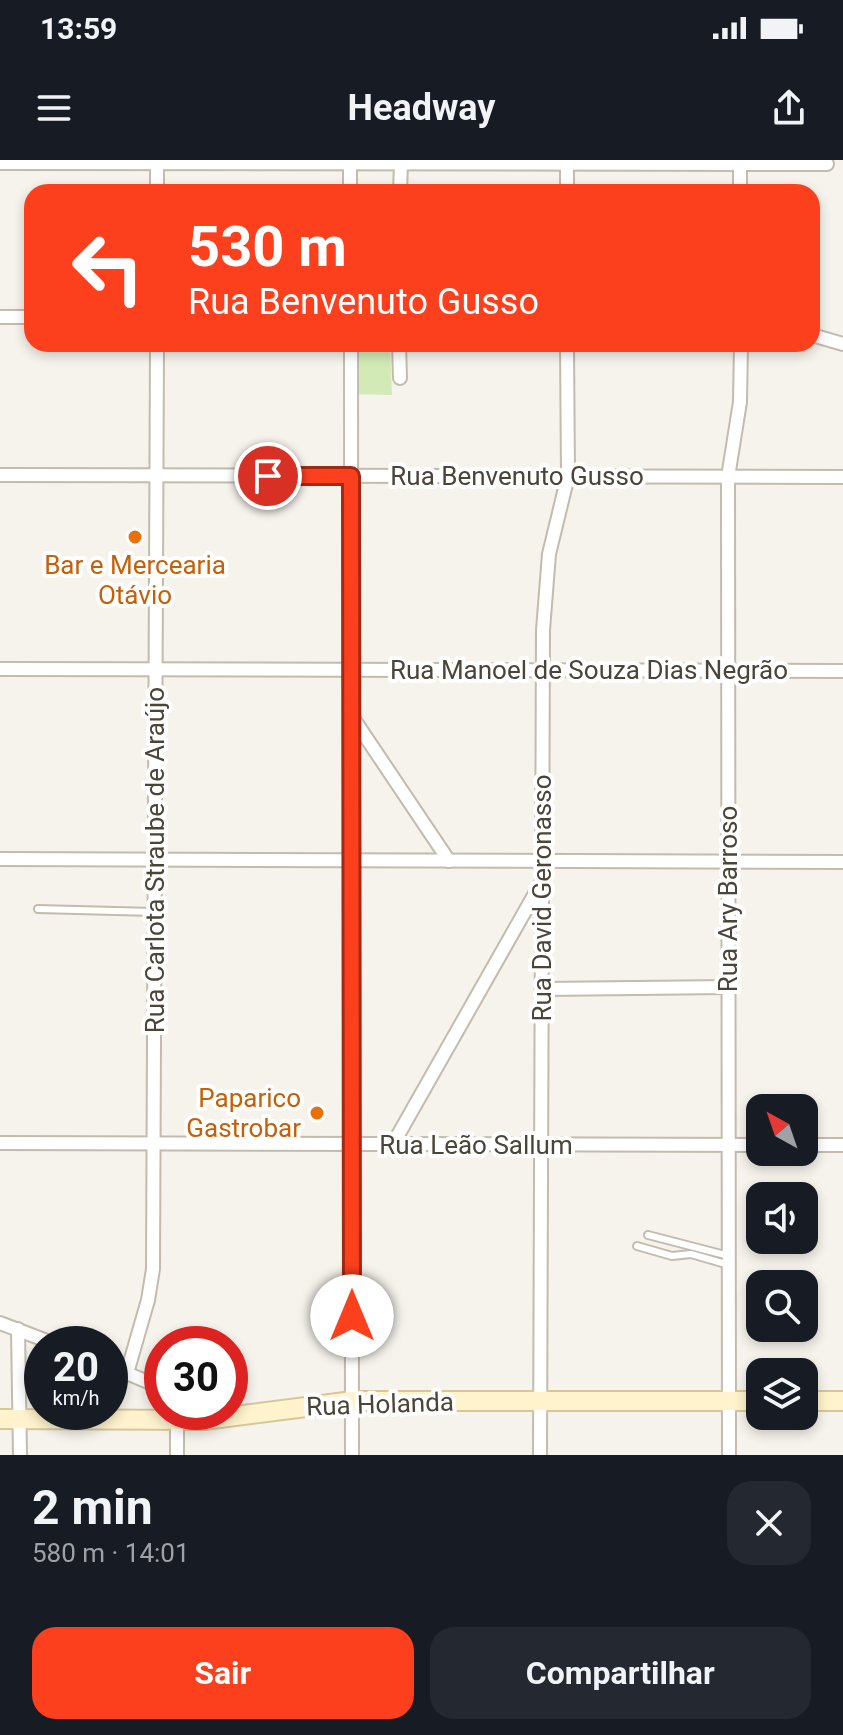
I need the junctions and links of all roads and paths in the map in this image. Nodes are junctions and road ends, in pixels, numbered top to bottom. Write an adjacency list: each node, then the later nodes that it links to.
1 (157, 162): 2 (street); 5 (street); 8 (street)
2 (350, 162): 6 (street); 9 (street)
3 (567, 162): 4 (street); 6 (street); 11 (street)
4 (740, 162): 7 (street); 12 (street)
5 (0, 163)
6 (401, 163): 10 (street)
7 (827, 164)
8 (157, 184)
9 (350, 184)
10 (400, 184)
11 (567, 184)
12 (740, 184)
13 (0, 317): 14 (street)
14 (24, 317)
15 (820, 337): 16 (street)
16 (843, 344)
17 (157, 352): 24 (street, Rua Carlota Straube de Araújo)
18 (351, 352): 25 (street)
19 (399, 352): 22 (street)
20 (567, 352): 26 (street, Rua David Geronasso)
21 (741, 352): 27 (street, Rua Ary Barroso)
22 (400, 378)
23 (0, 475): 24 (street, Rua Benvenuto Gusso)
24 (156, 476): 25 (street, Rua Benvenuto Gusso); 30 (street, Rua Carlota Straube de Araújo)
25 (351, 476): 26 (street, Rua Benvenuto Gusso); 31 (street)
26 (568, 476): 27 (street, Rua Benvenuto Gusso); 32 (street, Rua David Geronasso)
27 (728, 477): 28 (street, Rua Benvenuto Gusso); 33 (street, Rua Ary Barroso)
28 (843, 477)
29 (0, 669): 30 (street, Rua Manoel de Souza Dias Negrão)
30 (156, 670): 31 (street, Rua Manoel de Souza Dias Negrão); 37 (street, Rua Carlota Straube de Araújo)
31 (351, 670): 32 (street, Rua Manoel de Souza Dias Negrão); 35 (street)
32 (543, 670): 33 (street, Rua Manoel de Souza Dias Negrão); 40 (street, Rua David Geronasso)
33 (728, 670): 34 (street, Rua Manoel de Souza Dias Negrão); 41 (street, Rua Ary Barroso)
34 (843, 671)
35 (351, 715): 38 (street); 39 (street)
36 (0, 859): 37 (street)
37 (155, 860): 38 (street); 45 (street, Rua Carlota Straube de Araújo)
38 (352, 860): 39 (street); 50 (street)
39 (449, 861): 40 (street)
40 (542, 861): 41 (street); 43 (street, Rua David Geronasso)
41 (728, 862): 42 (street); 46 (street, Rua Ary Barroso)
42 (843, 862)
43 (542, 880): 47 (street, Rua David Geronasso); 51 (street)
44 (38, 909): 45 (lane)
45 (155, 912): 49 (street, Rua Carlota Straube de Araújo)
46 (729, 987): 47 (street); 53 (street, Rua Ary Barroso)
47 (542, 989): 52 (street, Rua David Geronasso)
48 (0, 1143): 49 (street, Rua Leão Sallum)
49 (154, 1144): 50 (street, Rua Leão Sallum); 63 (street, Rua Carlota Straube de Araújo)
50 (352, 1144): 51 (street, Rua Leão Sallum); 64 (street)
51 (393, 1144): 52 (street, Rua Leão Sallum)
52 (541, 1145): 53 (street, Rua Leão Sallum); 65 (street, Rua David Geronasso)
53 (729, 1145): 54 (street, Rua Leão Sallum); 59 (street, Rua Ary Barroso)
54 (746, 1145)
55 (818, 1145): 56 (street)
56 (843, 1145)
57 (648, 1235): 59 (lane)
58 (637, 1246): 59 (lane)
59 (729, 1260): 66 (street, Rua Ary Barroso)
60 (0, 1323): 61 (street)
61 (18, 1329): 62 (street); 72 (street)
62 (24, 1331)
63 (128, 1370)
64 (353, 1401): 65 (main road, Rua Holanda); 70 (main road, Rua Holanda); 77 (street)
65 (540, 1401): 66 (main road, Rua Holanda); 78 (street, Rua David Geronasso)
66 (729, 1401): 67 (main road, Rua Holanda); 79 (street, Rua Ary Barroso)
67 (746, 1401)
68 (818, 1401): 69 (main road)
69 (843, 1401)
70 (248, 1415)
71 (0, 1419): 72 (main road, Rua Holanda)
72 (19, 1419): 73 (main road, Rua Holanda); 75 (street)
73 (144, 1420)
74 (177, 1430): 76 (street)
75 (20, 1455)
76 (177, 1455)
77 (352, 1455)
78 (540, 1455)
79 (729, 1455)

